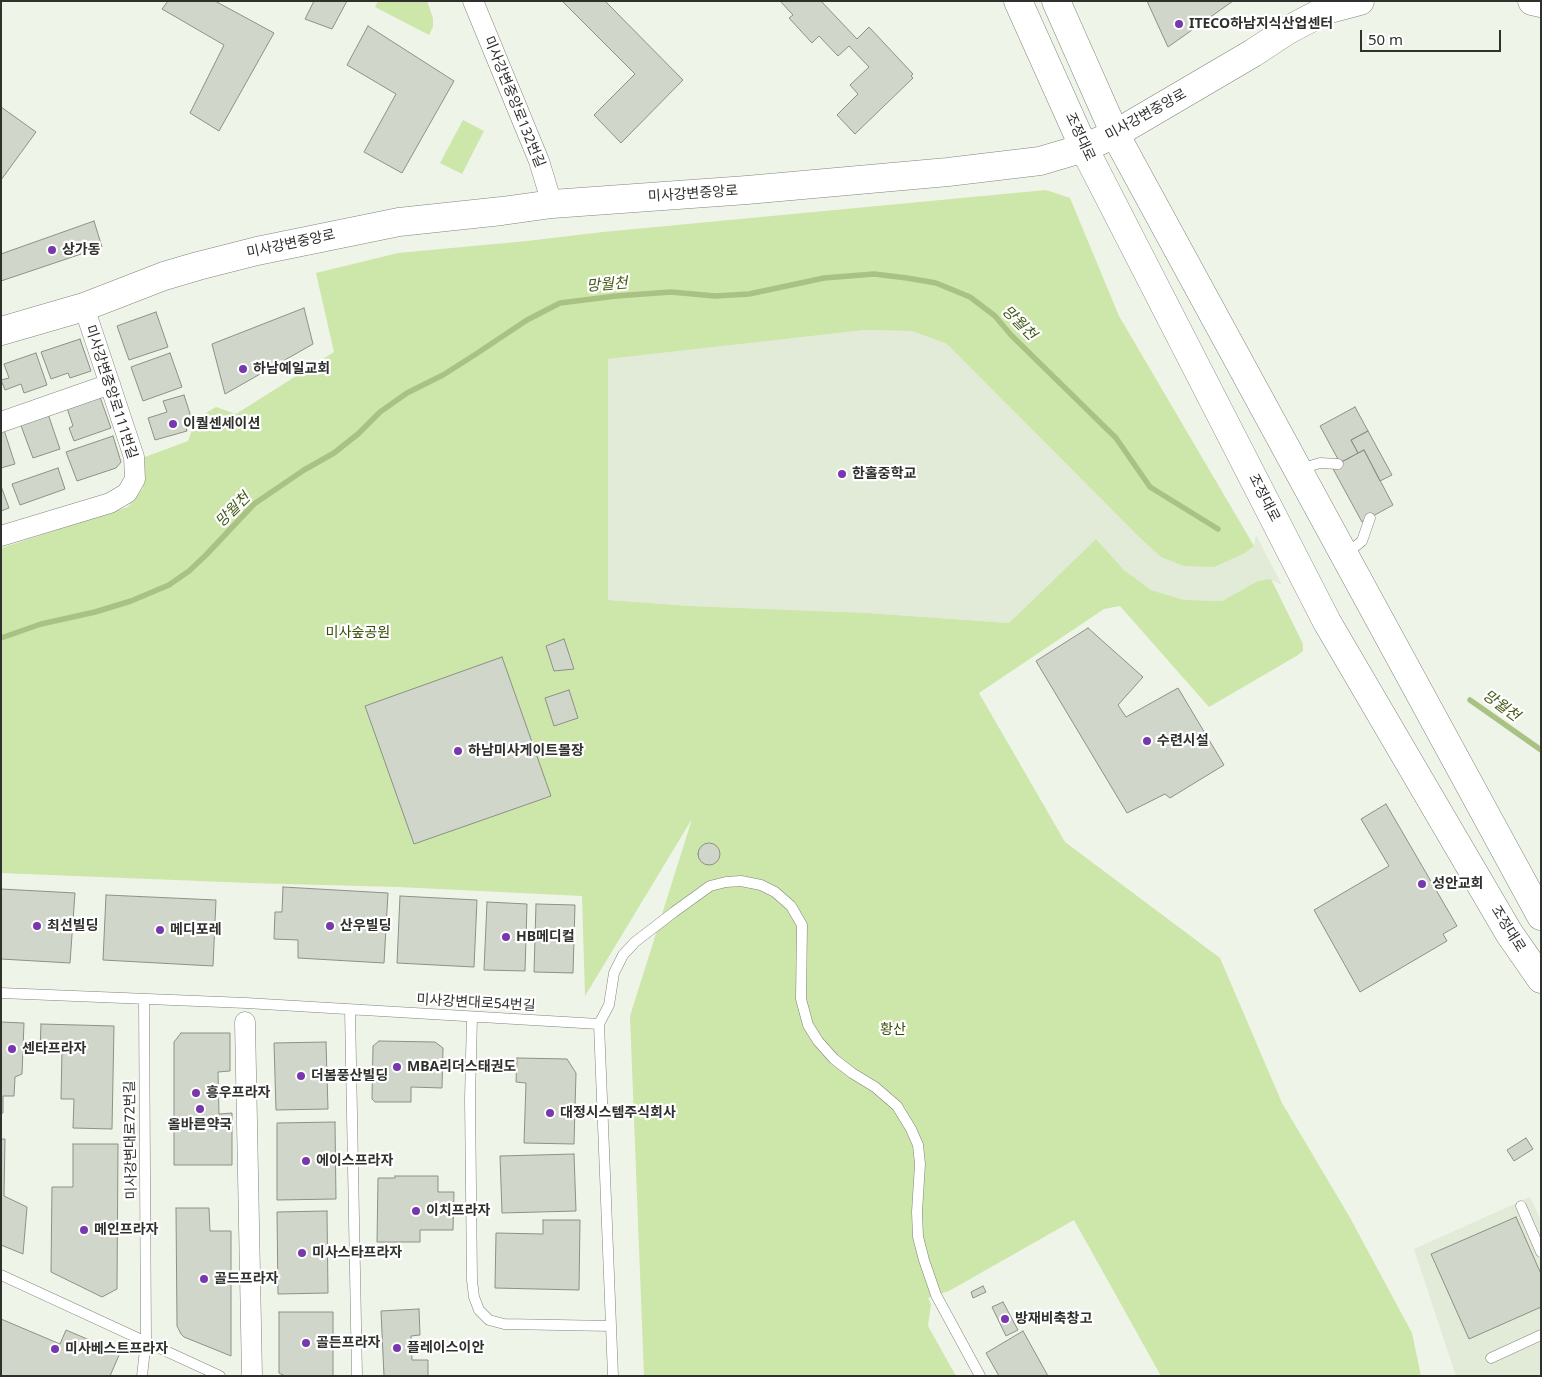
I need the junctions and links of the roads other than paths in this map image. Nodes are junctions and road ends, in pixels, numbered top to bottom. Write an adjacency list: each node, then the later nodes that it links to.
1 (473, 1): 9 (street, 미사강변중앙로132번길)
2 (1018, 1): 8 (main road, 조정대로)
3 (1056, 1): 7 (main road)
4 (1360, 1): 7 (main road, 미사강변중앙로)
5 (1532, 1): 6 (main road)
6 (1541, 3)
7 (1115, 134): 8 (main road, 미사강변중앙로); 15 (main road)
8 (1084, 148): 9 (main road, 미사강변중앙로); 20 (main road, 조정대로)
9 (552, 204): 10 (main road, 미사강변중앙로)
10 (84, 306): 11 (main road, 미사강변중앙로); 12 (street, 미사강변중앙로111번길)
11 (1, 332)
12 (110, 384): 13 (street); 17 (street, 미사강변중앙로111번길)
13 (1, 422)
14 (1338, 464): 15 (lane)
15 (1297, 469): 18 (main road)
16 (1370, 518): 18 (lane)
17 (1, 536)
18 (1345, 556): 19 (main road)
19 (1541, 916)
20 (1541, 979)
21 (1, 993): 22 (lane, 미사강변대로54번길)
22 (144, 1000): 23 (lane, 미사강변대로54번길); 32 (lane, 미사강변대로72번길)
23 (350, 1010): 24 (lane, 미사강변대로54번길); 37 (lane)
24 (472, 1017): 26 (lane, 미사강변대로54번길); 30 (lane)
25 (245, 1022): 36 (street)
26 (599, 1024): 30 (lane); 39 (lane)
27 (1521, 1206): 28 (lane)
28 (1541, 1252)
29 (1, 1275): 32 (lane)
30 (611, 1326): 38 (lane)
31 (1541, 1335): 33 (lane)
32 (146, 1341): 34 (lane, 미사강변대로72번길); 35 (lane)
33 (1491, 1358)
34 (142, 1376)
35 (220, 1376)
36 (252, 1376)
37 (357, 1376)
38 (613, 1376)
39 (980, 1376)

